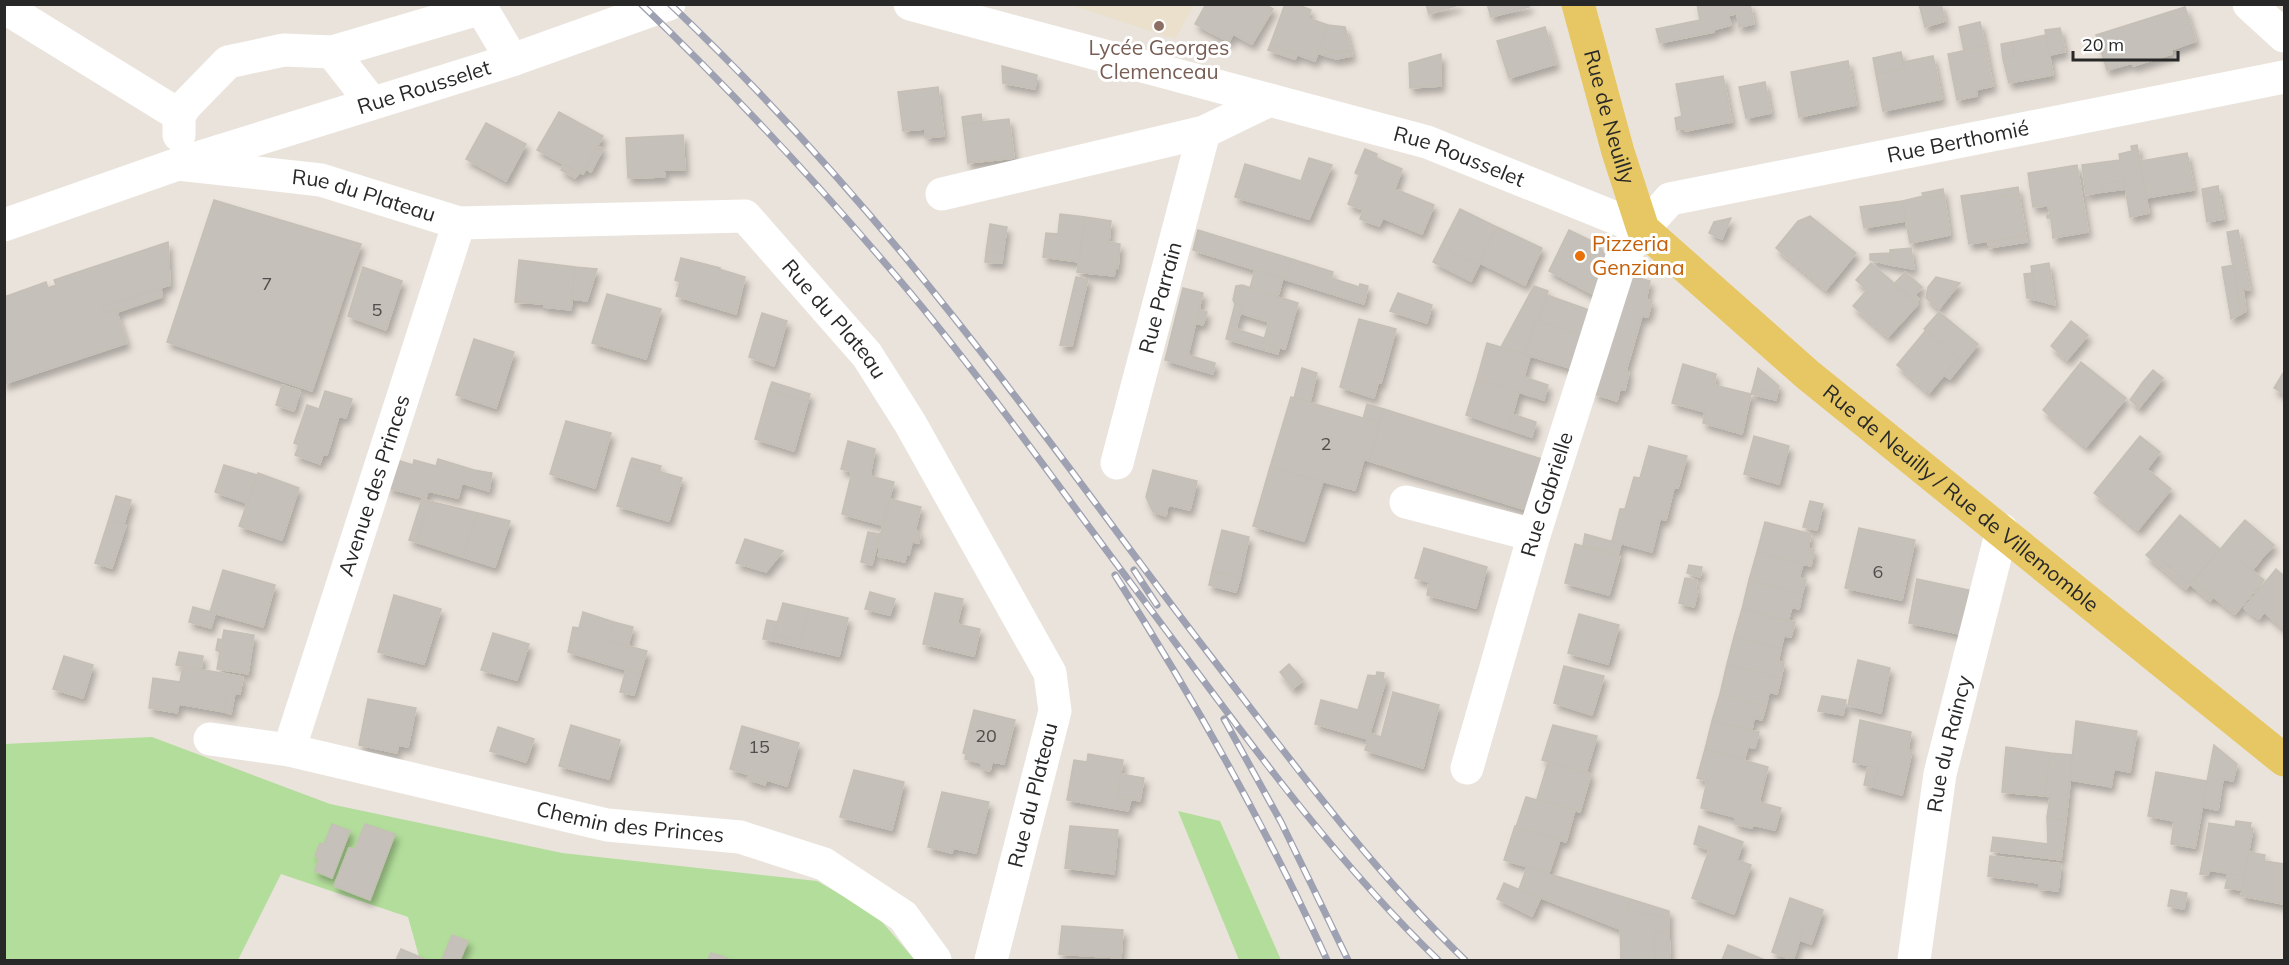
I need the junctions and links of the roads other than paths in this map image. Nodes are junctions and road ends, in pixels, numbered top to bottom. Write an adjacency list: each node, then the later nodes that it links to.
1 (669, 4): 9 (street, Rue Rousselet)
2 (910, 4): 11 (street, Rue Rousselet)
3 (1578, 4): 19 (main road, Rue de Neuilly)
4 (2249, 4): 7 (street)
5 (480, 6): 8 (street); 9 (street)
6 (4, 7): 13 (street)
7 (2284, 36)
8 (332, 52): 12 (street); 13 (street)
9 (512, 60): 12 (street, Rue Rousselet)
10 (2284, 77): 19 (street, Rue Berthomié)
11 (1270, 100): 14 (street); 19 (street, Rue Rousselet)
12 (372, 103): 15 (street, Rue Rousselet)
13 (179, 115): 15 (street)
14 (1204, 132): 16 (street); 20 (street, Rue Parrain)
15 (178, 164): 17 (street, Rue du Plateau); 18 (street, Rue Rousselet)
16 (942, 194)
17 (459, 223): 25 (street, Avenue des Princes); 29 (street, Rue du Plateau)
18 (4, 225)
19 (1643, 229): 22 (main road, Rue de Neuilly / Rue de Villemomble); 23 (street, Rue Gabrielle)
20 (1118, 463)
21 (1406, 502): 23 (street)
22 (2002, 530): 26 (main road, Rue de Neuilly / Rue de Villemomble); 30 (street, Rue du Raincy)
23 (1534, 535): 27 (street, Rue Gabrielle)
24 (210, 739): 25 (street, Chemin des Princes)
25 (289, 750): 28 (street, Chemin des Princes)
26 (2284, 760)
27 (1467, 768)
28 (935, 960)
29 (991, 960)
30 (1914, 960)

